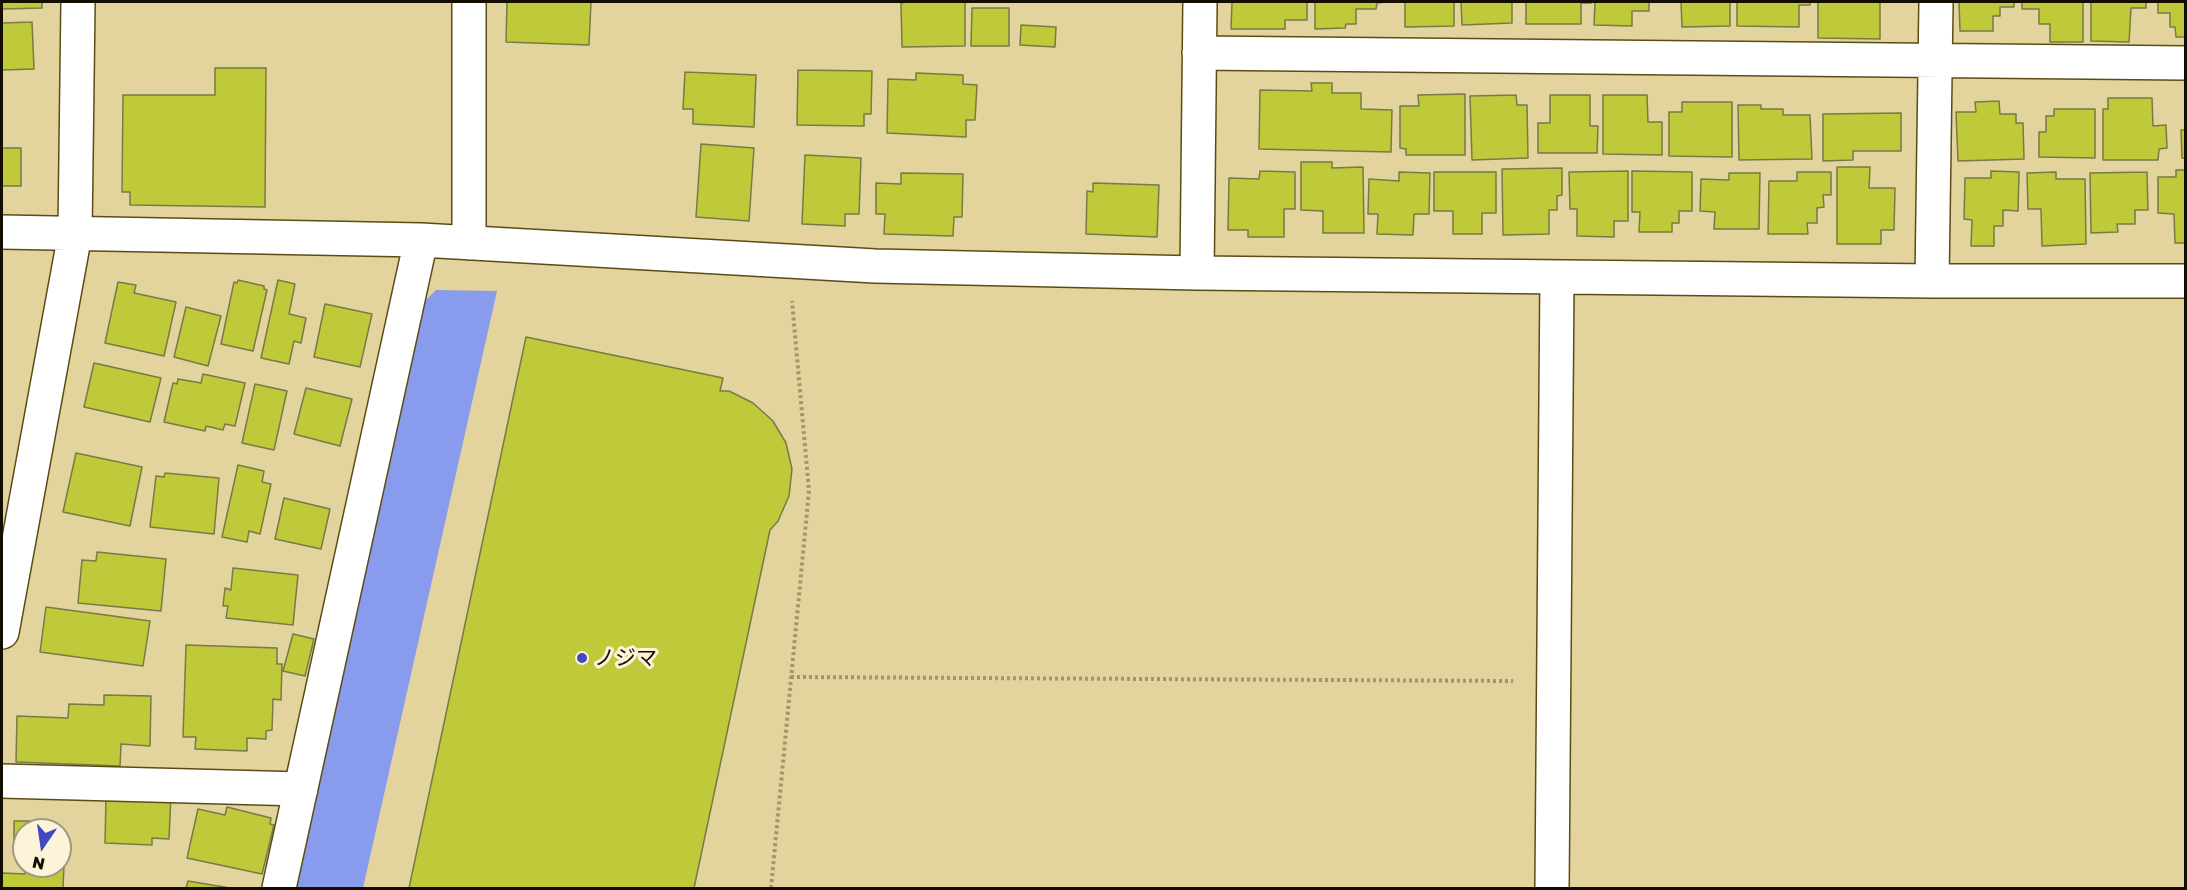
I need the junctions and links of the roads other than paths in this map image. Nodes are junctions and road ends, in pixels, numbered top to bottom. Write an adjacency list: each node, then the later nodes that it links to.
1 (78, 2): 9 (street)
2 (469, 2): 11 (street)
3 (1200, 2): 5 (street)
4 (1936, 2): 6 (street)
5 (1199, 53): 6 (street); 12 (street)
6 (1935, 59): 7 (street); 14 (street)
7 (2186, 63)
8 (2, 231): 9 (street)
9 (75, 234): 10 (street); 16 (street)
10 (421, 240): 11 (street); 18 (street)
11 (469, 243): 12 (street)
12 (1197, 273): 13 (street)
13 (1557, 277): 14 (street); 20 (street)
14 (1932, 281): 15 (street)
15 (2186, 281)
16 (2, 632)
17 (2, 781): 18 (street)
18 (301, 789): 19 (street)
19 (279, 888)
20 (1552, 888)

